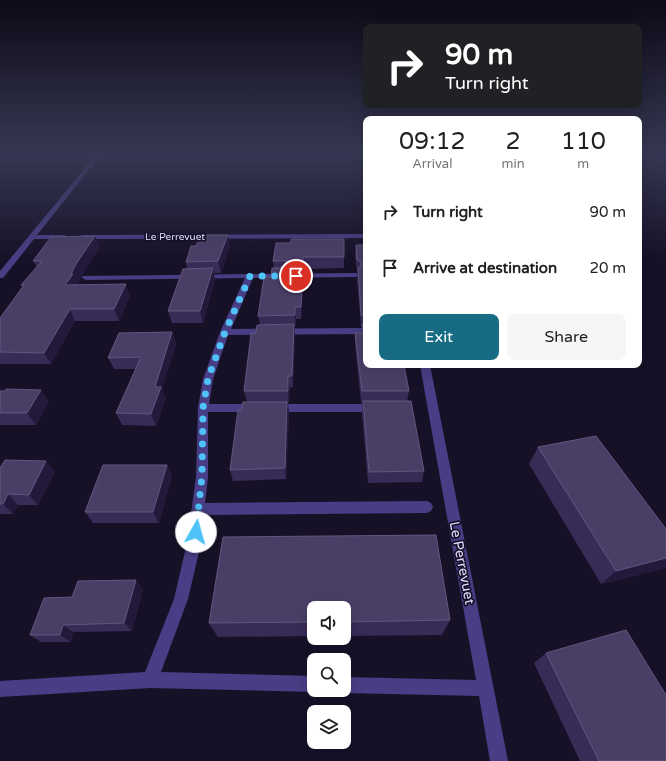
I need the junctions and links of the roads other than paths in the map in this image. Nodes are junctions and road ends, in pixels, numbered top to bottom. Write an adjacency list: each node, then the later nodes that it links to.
1 (73, 187): 3 (street)
2 (363, 236): 3 (street, Le Perrevuet)
3 (32, 237): 5 (street)
4 (356, 275): 6 (street)
5 (0, 276)
6 (250, 276): 7 (street); 9 (street)
7 (86, 278)
8 (363, 331): 9 (street)
9 (225, 332): 11 (street)
10 (426, 368): 18 (street, Le Perrevuet)
11 (203, 408): 12 (street); 14 (street)
12 (386, 408)
13 (427, 506): 14 (street)
14 (198, 509): 15 (street)
15 (150, 680): 16 (street); 19 (street)
16 (307, 684)
17 (351, 684): 18 (street)
18 (486, 688): 20 (street, Le Perrevuet)
19 (0, 689)
20 (499, 761)

